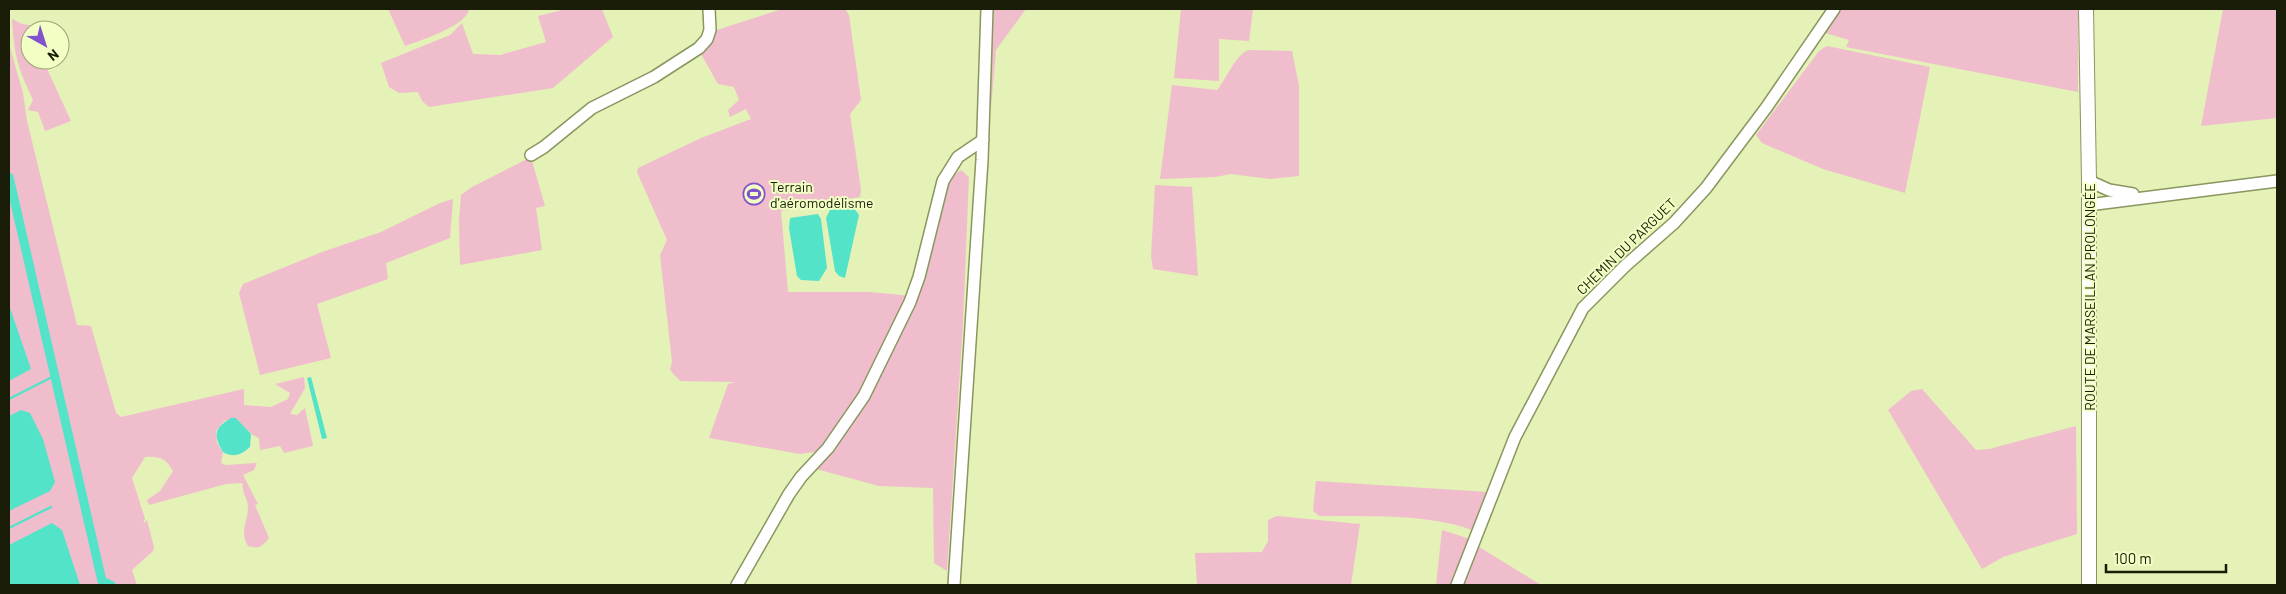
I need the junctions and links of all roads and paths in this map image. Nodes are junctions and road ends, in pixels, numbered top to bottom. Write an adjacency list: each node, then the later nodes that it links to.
1 (708, 9): 6 (street)
2 (987, 9): 5 (street)
3 (1834, 9): 13 (street, CHEMIN DU PARGUET)
4 (2086, 9): 7 (main road, ROUTE DE MARSEILLAN PROLONGÉE)
5 (983, 140): 11 (street); 12 (street)
6 (531, 155)
7 (2090, 180): 9 (street); 10 (main road, ROUTE DE MARSEILLAN PROLONGÉE)
8 (2277, 181): 9 (street)
9 (2162, 196): 10 (street)
10 (2088, 205): 14 (main road, ROUTE DE MARSEILLAN PROLONGÉE)
11 (737, 585)
12 (954, 585)
13 (1457, 585)
14 (2089, 585)

